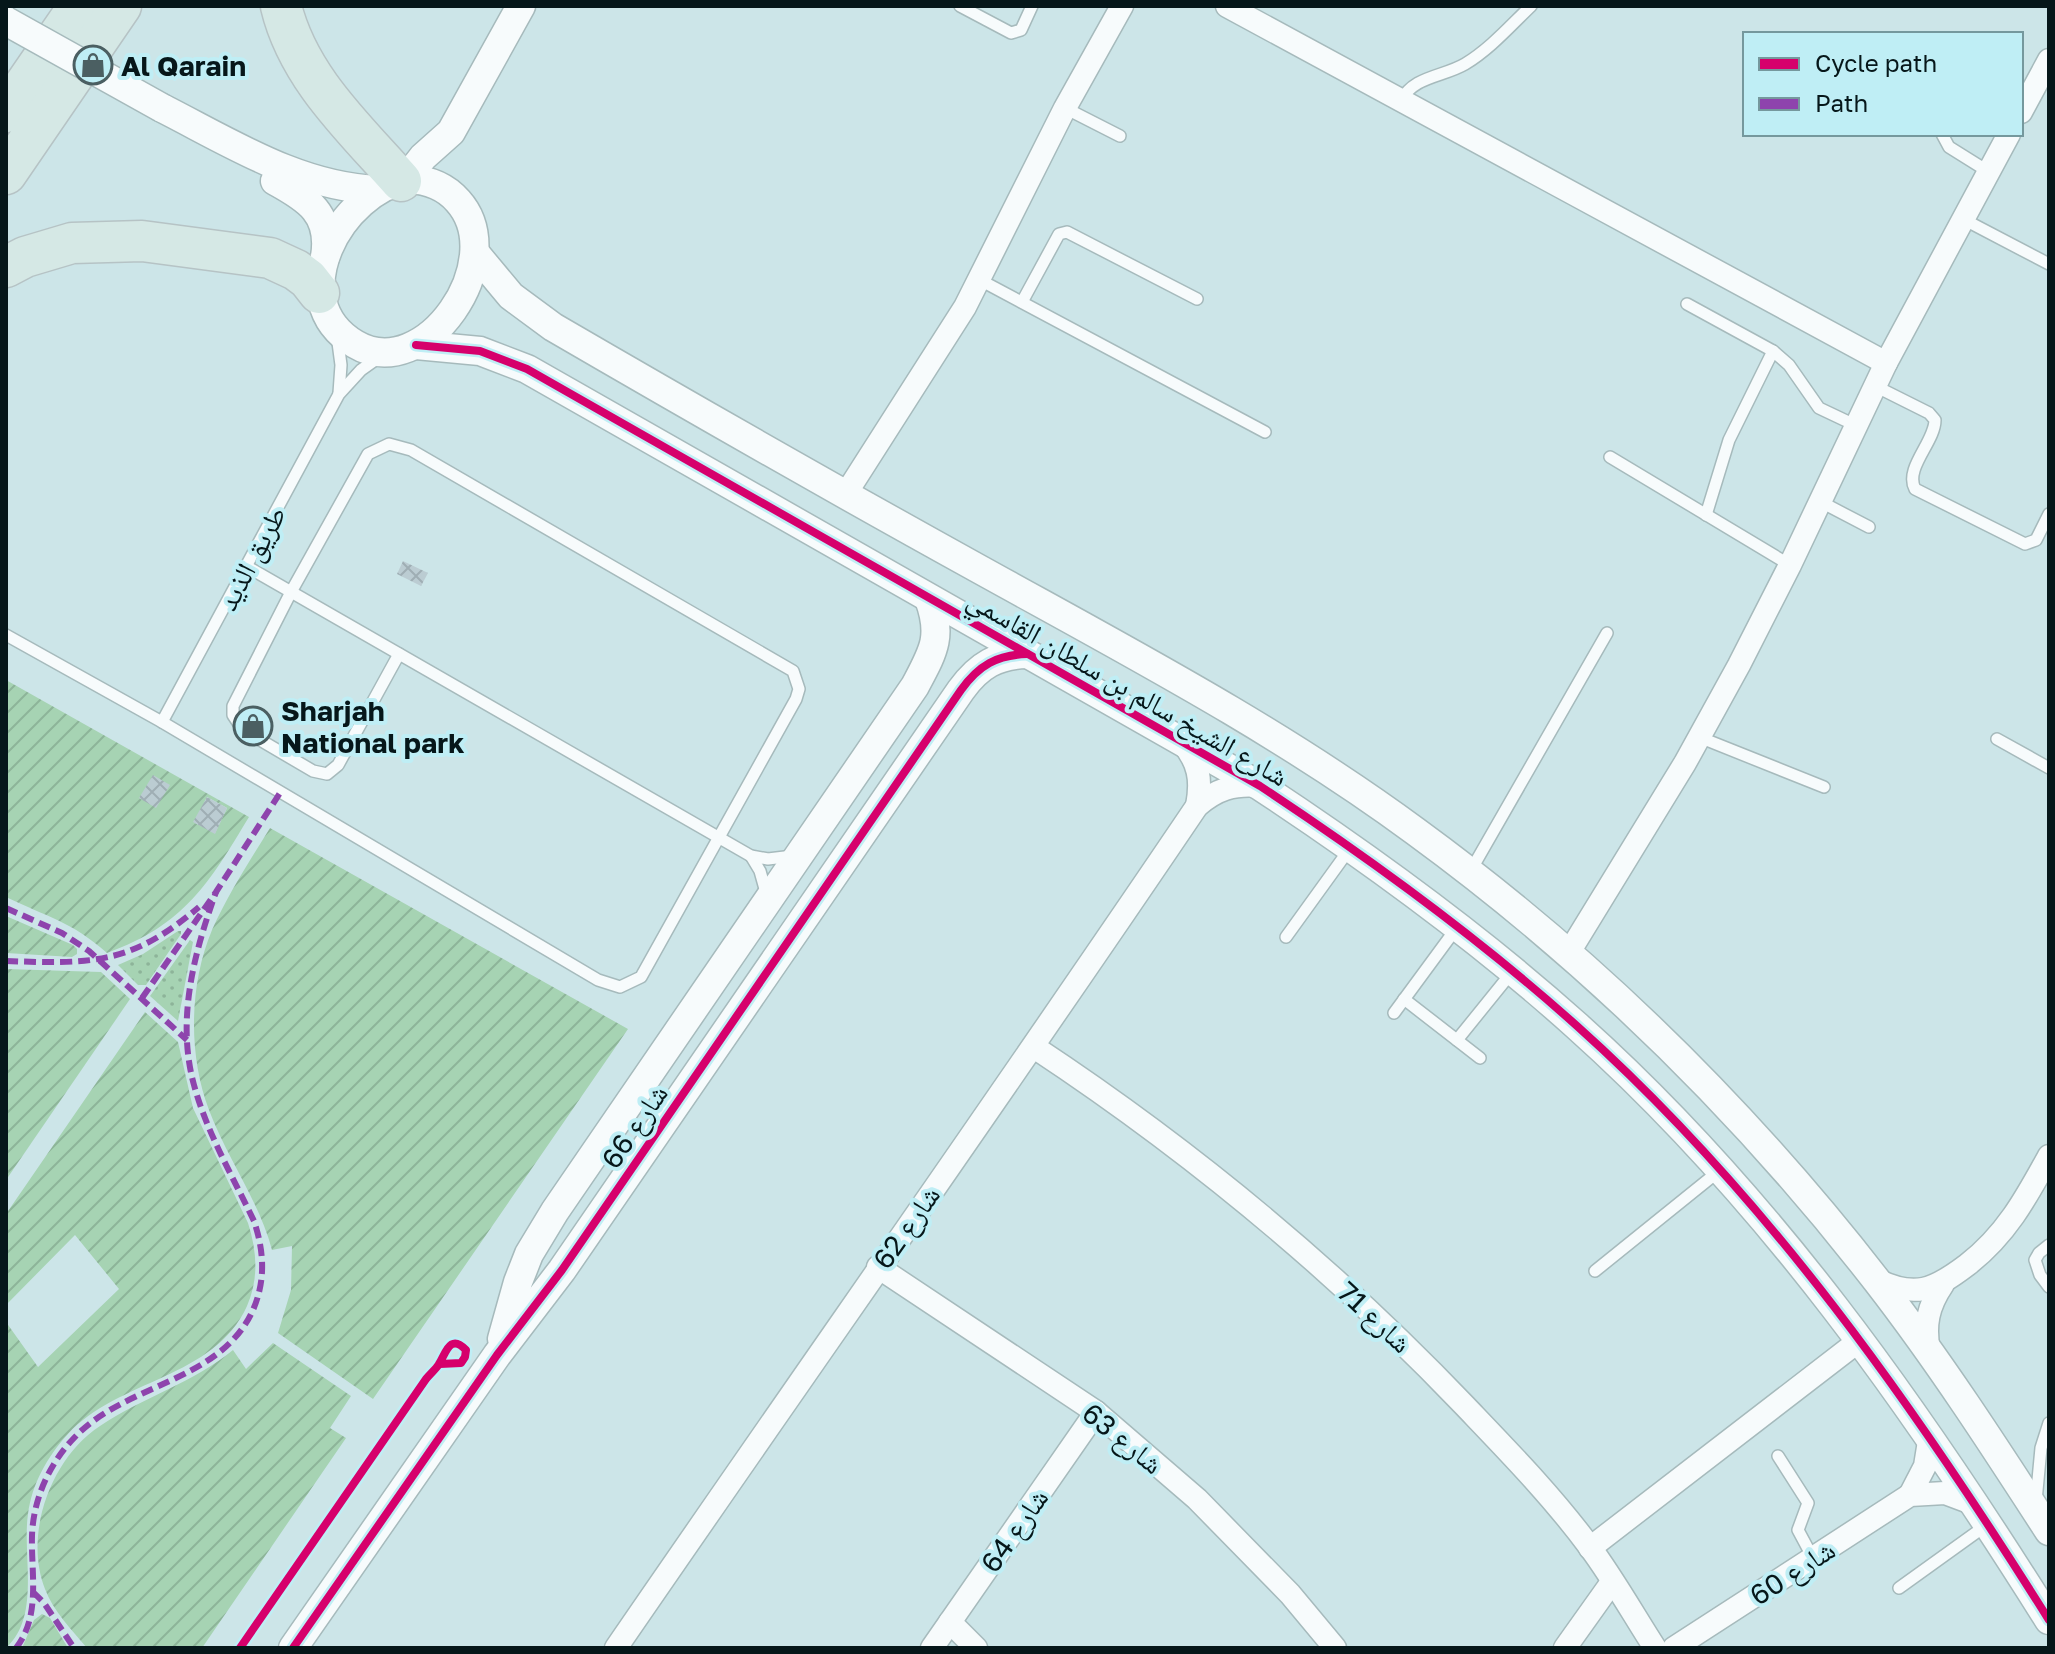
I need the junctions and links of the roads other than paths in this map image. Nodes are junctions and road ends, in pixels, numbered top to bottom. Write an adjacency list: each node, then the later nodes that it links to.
1 (79, 6): 16 (highway)
2 (121, 6): 23 (highway)
3 (281, 6): 24 (highway)
4 (521, 6): 18 (street)
5 (960, 6): 6 (lane)
6 (1032, 6)
7 (1122, 6): 14 (street)
8 (1227, 6): 13 (street)
9 (1531, 6): 13 (lane)
10 (6, 21): 17 (street, bridge)
11 (6, 32): 17 (street)
12 (2049, 60): 15 (street)
13 (1401, 101): 38 (street)
14 (1065, 108): 19 (lane); 30 (street)
15 (2023, 108)
16 (6, 112)
17 (160, 112): 24 (street); 31 (street)
18 (451, 132): 24 (street); 25 (street)
19 (1120, 136)
20 (1943, 136): 22 (lane)
21 (2008, 136): 22 (street)
22 (1989, 172): 26 (street)
23 (6, 174)
24 (395, 184): 25 (street); 31 (street)
25 (452, 195): 27 (street)
26 (1963, 219): 28 (lane); 38 (street)
27 (476, 254): 35 (street); 44 (street, شارع الشيخ سالم بن سلطان القاسمي)
28 (2049, 264)
29 (6, 267): 31 (highway)
30 (980, 280): 33 (lane); 44 (street)
31 (326, 292): 37 (street); 40 (lane, طريق الذيد)
32 (1197, 299): 33 (lane)
33 (1022, 302): 42 (lane)
34 (1687, 304): 36 (lane)
35 (416, 345): 37 (street); 52 (street, شارع الشيخ سالم بن سلطان القاسمي)
36 (1773, 351): 41 (lane); 47 (lane)
37 (387, 353): 40 (lane, طريق الذيد)
38 (1886, 363): 39 (street)
39 (1875, 386): 41 (street); 46 (lane)
40 (339, 394): 50 (lane, طريق الذيد)
41 (1857, 426): 45 (street)
42 (1265, 432)
43 (1610, 457): 47 (lane)
44 (845, 495): 71 (street, شارع الشيخ سالم بن سلطان القاسمي)
45 (1821, 502): 48 (lane); 49 (street)
46 (2049, 514)
47 (1706, 515): 49 (lane)
48 (1869, 527)
49 (1790, 565): 59 (street)
50 (246, 566): 51 (lane); 58 (lane, طريق الذيد)
51 (291, 592): 55 (lane); 55 (lane); 67 (lane)
52 (929, 599): 56 (street, شارع الشيخ سالم بن سلطان القاسمي); 57 (street, شارع 66)
53 (1607, 633): 71 (lane)
54 (6, 635): 58 (lane)
55 (399, 654): 67 (lane)
56 (1027, 654): 60 (street, شارع 66); 62 (street, شارع الشيخ سالم بن سلطان القاسمي)
57 (915, 686): 60 (street); 69 (street, شارع 66)
58 (162, 722): 67 (lane)
59 (1699, 737): 65 (lane); 75 (street)
60 (925, 739): 87 (street, شارع 66)
61 (1997, 739): 63 (lane)
62 (1180, 740): 64 (street, شارع الشيخ سالم بن سلطان القاسمي); 66 (street)
63 (2049, 768)
64 (1260, 786): 66 (street, شارع 62); 68 (street, شارع الشيخ سالم بن سلطان القاسمي)
65 (1824, 787)
66 (1197, 806): 80 (street, شارع 62)
67 (719, 838): 70 (lane)
68 (1352, 846): 73 (street, شارع الشيخ سالم بن سلطان القاسمي); 74 (lane)
69 (801, 854): 70 (lane); 72 (street, شارع 66)
70 (751, 856): 72 (lane)
71 (1470, 873): 75 (street, شارع الشيخ سالم بن سلطان القاسمي)
72 (768, 902): 85 (street, شارع 66)
73 (1458, 925): 76 (street, شارع الشيخ سالم بن سلطان القاسمي); 77 (lane)
74 (1286, 937)
75 (1568, 954): 89 (street, شارع الشيخ سالم بن سلطان القاسمي)
76 (1514, 971): 79 (lane); 83 (street, شارع الشيخ سالم بن سلطان القاسمي)
77 (1404, 999): 78 (lane); 79 (lane)
78 (1394, 1013)
79 (1457, 1040): 81 (lane)
80 (1034, 1047): 86 (street, شارع 62); 102 (street, شارع 71)
81 (1480, 1058)
82 (2049, 1156): 90 (street)
83 (1720, 1170): 88 (lane); 92 (street, شارع الشيخ سالم بن سلطان القاسمي)
84 (2049, 1245): 91 (lane)
85 (529, 1254): 87 (street); 94 (street, شارع 66)
86 (878, 1267): 95 (street, شارع 63); 109 (street, شارع 62)
87 (562, 1270): 94 (street, شارع 66)
88 (1595, 1271)
89 (1875, 1279): 90 (street); 93 (street, شارع الشيخ سالم بن سلطان القاسمي)
90 (1943, 1284): 93 (street)
91 (2049, 1287)
92 (1860, 1340): 97 (street, شارع الشيخ سالم بن سلطان القاسمي); 102 (street)
93 (1929, 1351): 101 (street, شارع الشيخ سالم بن سلطان القاسمي)
94 (497, 1355): 108 (street, شارع 66)
95 (1096, 1412): 107 (street, شارع 64); 112 (street, شارع 63)
96 (2049, 1423): 101 (lane)
97 (1930, 1435): 99 (street); 100 (street, شارع الشيخ سالم بن سلطان القاسمي)
98 (1778, 1456): 103 (lane)
99 (1910, 1495): 100 (street); 103 (street, شارع 60)
100 (1983, 1515): 105 (lane); 106 (street, شارع الشيخ سالم بن سلطان القاسمي)
101 (2045, 1523)
102 (1590, 1548): 104 (street, شارع 71)
103 (1813, 1558): 115 (street, شارع 60)
104 (1612, 1582): 113 (street); 114 (street, شارع 71)
105 (1899, 1588)
106 (2049, 1620)
107 (950, 1622): 110 (street, شارع 64); 111 (street)
108 (293, 1648)
109 (616, 1648)
110 (932, 1648)
111 (976, 1648)
112 (1335, 1648)
113 (1565, 1648)
114 (1655, 1648)
115 (1674, 1648)

